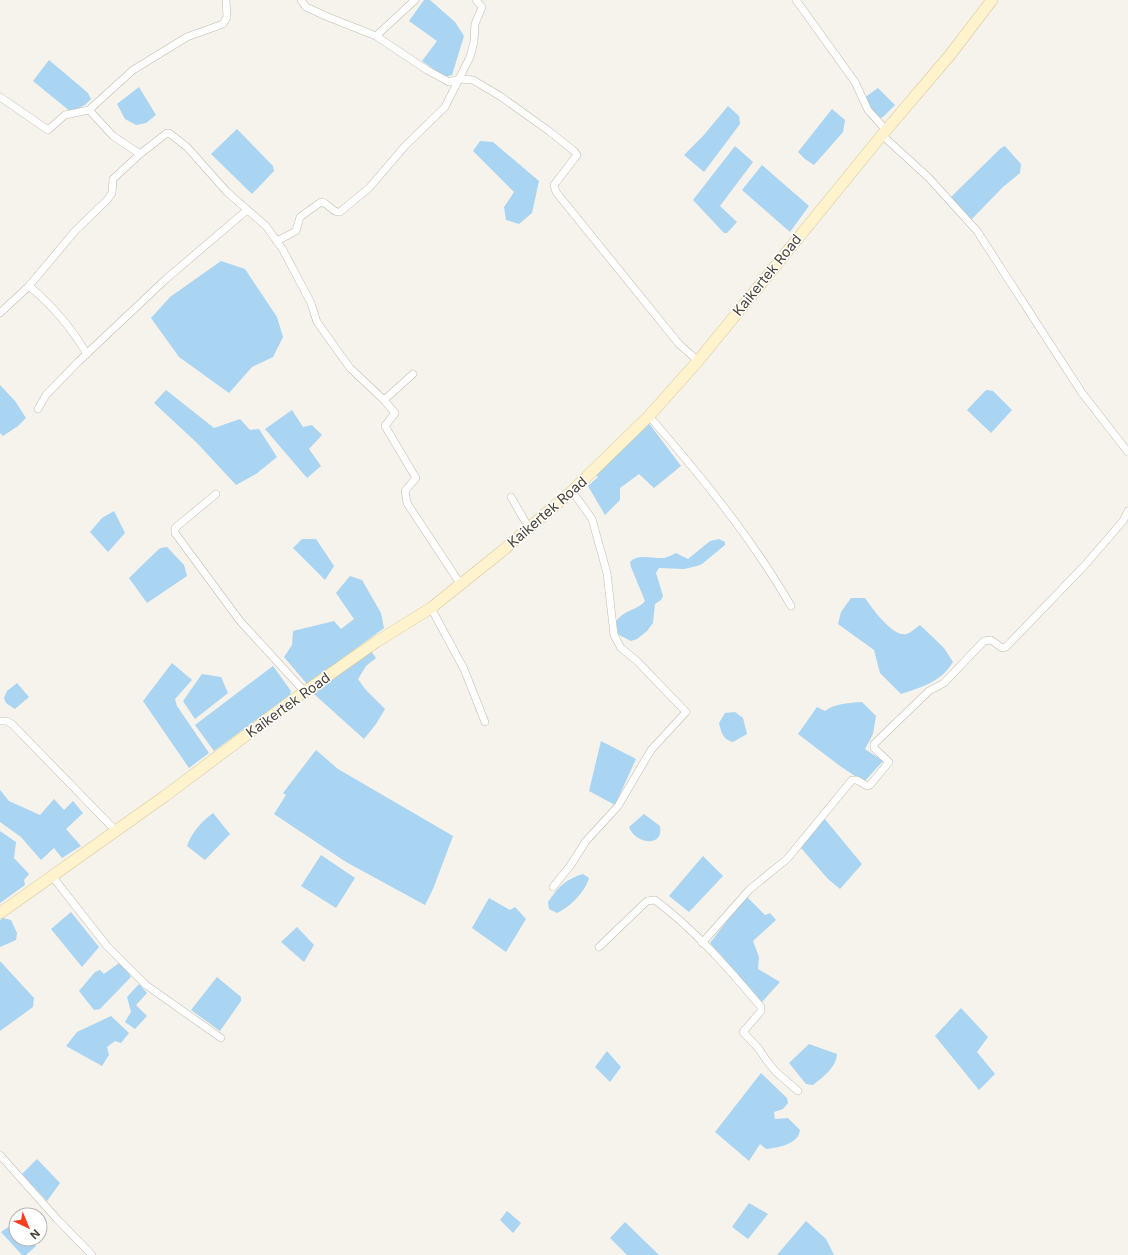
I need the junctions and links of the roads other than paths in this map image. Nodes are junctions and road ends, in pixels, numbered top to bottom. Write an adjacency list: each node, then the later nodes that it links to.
1 (226, 0): 10 (street)
2 (301, 0): 7 (street)
3 (415, 0): 7 (street)
4 (476, 0): 8 (street)
5 (796, 0): 11 (street)
6 (992, 0): 11 (main road, Kaikertek Road)
7 (376, 36): 8 (street)
8 (460, 79): 14 (street); 18 (street)
9 (0, 97): 10 (street)
10 (89, 110): 12 (street)
11 (884, 132): 18 (main road, Kaikertek Road); 23 (street)
12 (140, 154): 13 (street); 15 (street)
13 (247, 210): 14 (street); 17 (street)
14 (277, 242): 20 (street)
15 (29, 286): 16 (street); 17 (street)
16 (0, 313)
17 (87, 354): 21 (street)
18 (698, 361): 22 (main road, Kaikertek Road)
19 (413, 374): 20 (street)
20 (384, 400): 31 (street)
21 (38, 409)
22 (649, 416): 24 (main road, Kaikertek Road); 32 (street)
23 (1128, 452)
24 (572, 491): 29 (main road, Kaikertek Road); 39 (street)
25 (216, 494): 34 (street)
26 (511, 497): 29 (street)
27 (1128, 511): 28 (street)
28 (1123, 521): 30 (street); 41 (street)
29 (529, 528): 31 (main road, Kaikertek Road)
30 (1128, 528)
31 (461, 585): 33 (main road, Kaikertek Road)
32 (791, 606)
33 (431, 608): 34 (main road, Kaikertek Road); 36 (street)
34 (304, 692): 37 (main road, Kaikertek Road)
35 (0, 721): 37 (street)
36 (484, 722)
37 (115, 830): 38 (main road, Kaikertek Road)
38 (52, 876): 40 (main road, Kaikertek Road); 43 (street)
39 (553, 887)
40 (0, 913)
41 (702, 943): 42 (street); 44 (street)
42 (600, 947)
43 (221, 1038)
44 (798, 1092)
45 (0, 1155): 46 (street)
46 (92, 1255)

